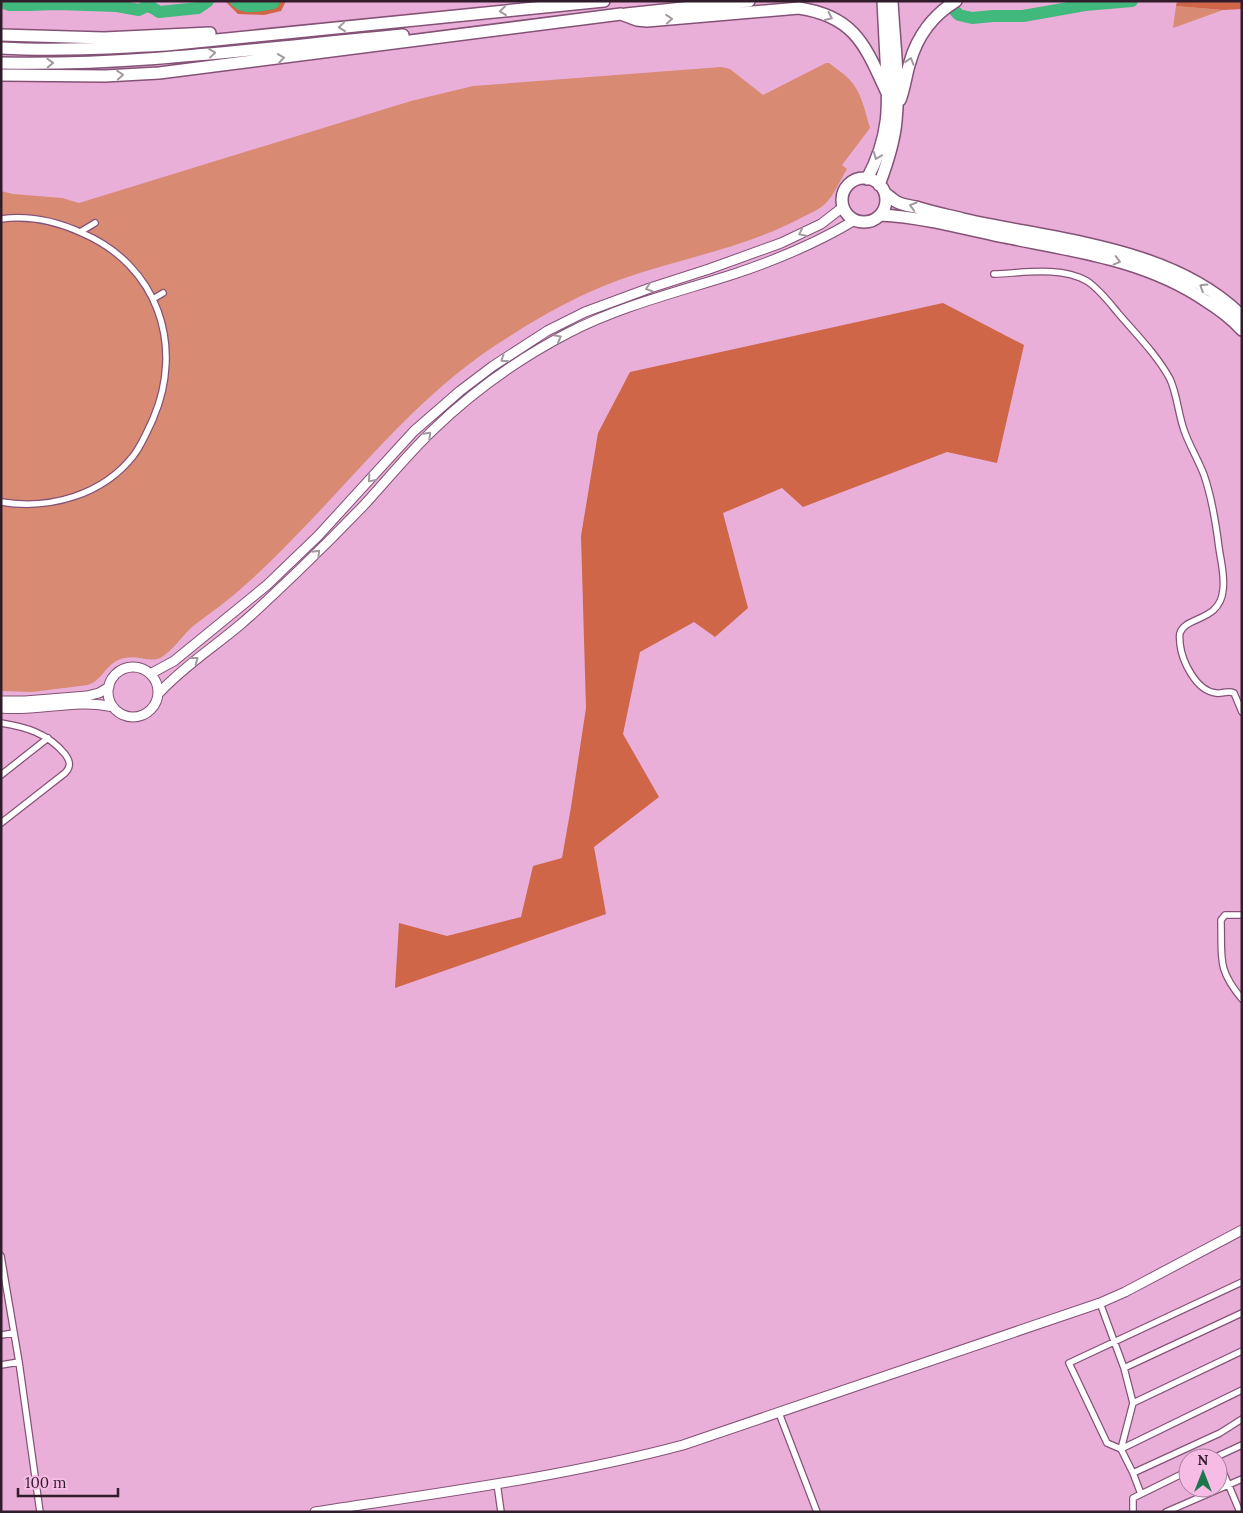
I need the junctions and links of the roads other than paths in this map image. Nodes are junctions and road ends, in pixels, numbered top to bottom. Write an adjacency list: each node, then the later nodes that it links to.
1 (604, 1): 6 (highway, one-way to 6)
2 (749, 1): 5 (highway)
3 (956, 1): 12 (highway, one-way to 3)
4 (887, 2): 11 (highway); 12 (highway)
5 (621, 14): 9 (highway, one-way to 5); 10 (highway, one-way to 5); 11 (highway, one-way to 11)
6 (284, 32): 7 (highway); 8 (highway)
7 (1, 35)
8 (1, 48)
9 (1, 63)
10 (1, 75)
11 (889, 97): 13 (highway, one-way to 13)
12 (897, 108): 14 (highway)
13 (867, 179): 14 (highway); 15 (highway)
14 (882, 189): 16 (highway); 24 (highway, one-way to 14)
15 (843, 207): 18 (highway); 27 (main road, one-way to 27)
16 (880, 215): 18 (highway); 25 (highway, one-way to 25)
17 (1, 218): 20 (street)
18 (855, 220): 29 (main road, one-way to 18)
19 (95, 223): 20 (street)
20 (80, 232): 23 (street)
21 (994, 274): 33 (street)
22 (163, 293): 23 (street)
23 (153, 299): 26 (street)
24 (1242, 316)
25 (1242, 330)
26 (1, 502)
27 (150, 674): 28 (main road); 29 (main road)
28 (109, 687): 30 (main road); 31 (main road)
29 (159, 693): 31 (main road)
30 (1, 701)
31 (113, 707): 32 (main road)
32 (1, 708)
33 (1242, 712)
34 (1, 723): 35 (street)
35 (48, 738): 36 (street); 37 (street)
36 (1, 775)
37 (1, 823)
38 (1242, 915): 39 (street)
39 (1242, 999)
40 (1242, 1230): 43 (main road)
41 (1, 1256): 45 (street)
42 (1242, 1282): 47 (street)
43 (1100, 1303): 47 (street); 54 (main road)
44 (1242, 1313): 51 (street)
45 (14, 1333): 46 (street); 49 (street)
46 (1, 1335)
47 (1114, 1343): 51 (street); 57 (street)
48 (1242, 1352): 53 (street)
49 (19, 1362): 50 (street); 65 (street)
50 (1, 1365)
51 (1124, 1368): 53 (street)
52 (1242, 1390): 57 (street)
53 (1134, 1402): 57 (street)
54 (779, 1413): 62 (main road); 68 (street)
55 (1242, 1419): 59 (street)
56 (1242, 1445): 58 (street)
57 (1121, 1449): 59 (street)
58 (1228, 1452)
59 (1133, 1474): 64 (street)
60 (1178, 1476): 64 (street)
61 (1242, 1479): 63 (street)
62 (497, 1483): 66 (main road); 67 (street)
63 (1229, 1485): 70 (street); 71 (street)
64 (1141, 1494): 69 (street)
65 (40, 1512)
66 (315, 1512)
67 (501, 1512)
68 (817, 1512)
69 (1134, 1512)
70 (1166, 1512)
71 (1240, 1512)

